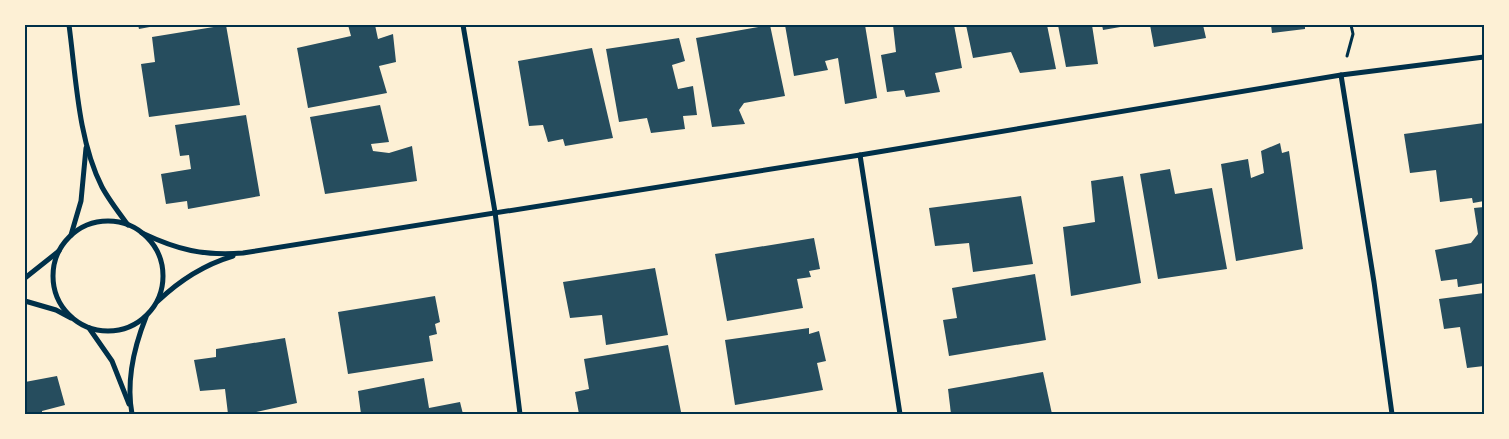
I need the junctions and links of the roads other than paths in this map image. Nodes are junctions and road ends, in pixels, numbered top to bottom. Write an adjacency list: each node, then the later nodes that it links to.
1 (69, 25): 5 (street)
2 (463, 25): 7 (street)
3 (1484, 57): 4 (street)
4 (1342, 75): 6 (street); 22 (street)
5 (86, 142): 8 (street); 10 (street)
6 (860, 155): 7 (street); 21 (street)
7 (495, 212): 12 (street); 20 (street)
8 (128, 225): 9 (street); 10 (street)
9 (142, 233): 12 (street); 15 (street)
10 (70, 236): 11 (street)
11 (61, 248): 13 (street); 17 (street)
12 (243, 253): 15 (street)
13 (25, 278)
14 (25, 301): 17 (street)
15 (156, 303): 16 (street)
16 (146, 316): 18 (street); 19 (street)
17 (74, 320): 18 (street)
18 (88, 327): 19 (street)
19 (131, 411)
20 (520, 414)
21 (900, 414)
22 (1392, 414)

